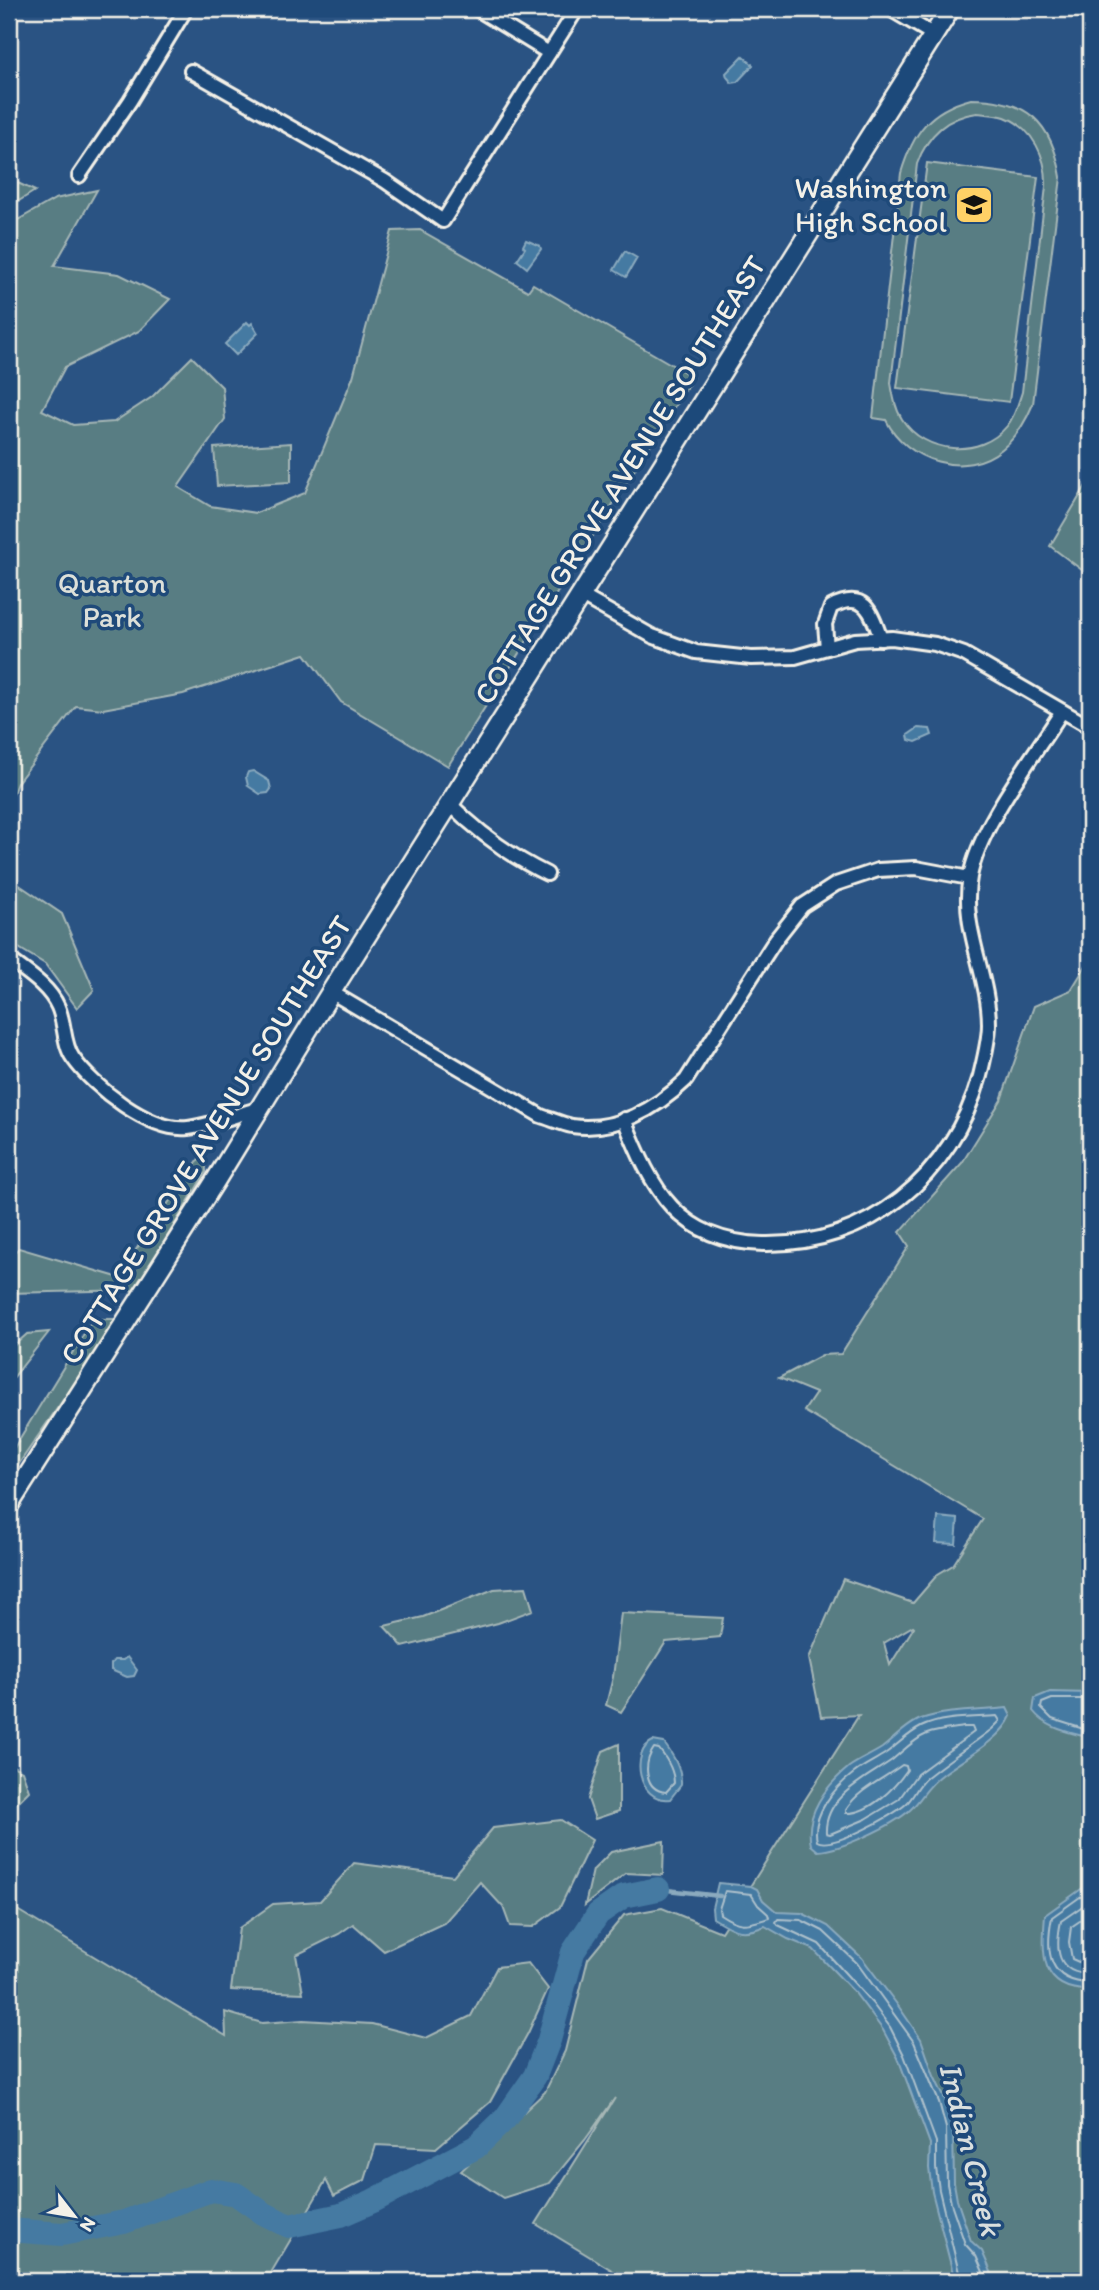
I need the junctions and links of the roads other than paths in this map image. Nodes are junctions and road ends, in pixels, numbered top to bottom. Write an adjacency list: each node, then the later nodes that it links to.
1 (186, 9): 9 (street)
2 (477, 9): 7 (street)
3 (577, 9): 7 (street)
4 (890, 9): 6 (street)
5 (950, 9): 6 (main road, COTTAGE GROVE AVENUE SOUTHEAST)
6 (934, 35): 10 (main road, COTTAGE GROVE AVENUE SOUTHEAST)
7 (549, 53): 8 (street)
8 (191, 71)
9 (79, 176)
10 (580, 595): 12 (street); 15 (main road, COTTAGE GROVE AVENUE SOUTHEAST)
11 (881, 639): 12 (street); 12 (street); 13 (street)
12 (827, 648)
13 (1062, 711): 14 (street); 17 (street)
14 (1090, 727)
15 (450, 804): 16 (street); 19 (main road, COTTAGE GROVE AVENUE SOUTHEAST)
16 (547, 874)
17 (969, 878): 21 (street); 21 (street)
18 (9, 959): 20 (street)
19 (331, 992): 20 (main road, COTTAGE GROVE AVENUE SOUTHEAST); 21 (street)
20 (260, 1108): 22 (main road, COTTAGE GROVE AVENUE SOUTHEAST)
21 (624, 1119)
22 (9, 1505)

